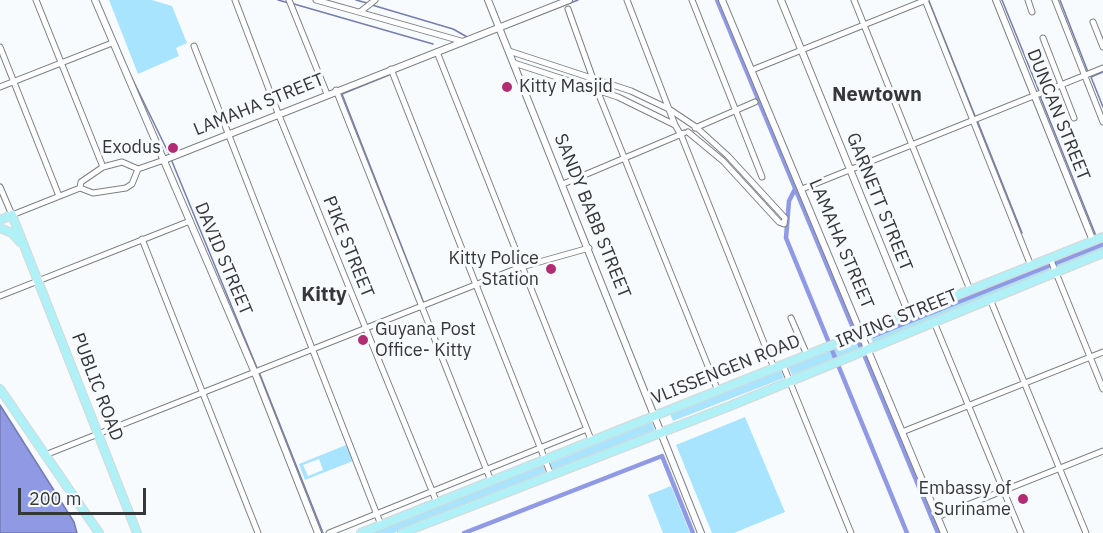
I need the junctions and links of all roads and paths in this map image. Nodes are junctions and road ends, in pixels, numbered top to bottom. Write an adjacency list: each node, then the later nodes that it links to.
1 (36, 0): 35 (street)
2 (94, 0): 27 (street, DAVID STREET)
3 (235, 0): 52 (street, PIKE STREET)
4 (316, 0): 19 (street)
5 (488, 0): 23 (street, SANDY BABB STREET)
6 (569, 0): 23 (street, LAMAHA STREET)
7 (627, 0): 50 (street)
8 (692, 0): 51 (street)
9 (722, 0): 39 (street, LAMAHA STREET)
10 (781, 0): 32 (street, GARNETT STREET)
11 (854, 0): 22 (street)
12 (925, 0): 22 (street); 54 (street)
13 (996, 0): 48 (street, DUNCAN STREET)
14 (1028, 0): 20 (street)
15 (1055, 0): 40 (street)
16 (290, 1): 47 (street)
17 (373, 1): 19 (street)
18 (568, 9): 41 (street)
19 (362, 10): 24 (street)
20 (1032, 12)
21 (1093, 22): 31 (street)
22 (863, 24): 32 (street); 61 (street)
23 (499, 27): 26 (street, LAMAHA STREET); 33 (street, SANDY BABB STREET)
24 (449, 36): 26 (street); 29 (street)
25 (1042, 38): 43 (street)
26 (461, 41): 29 (street, LAMAHA STREET)
27 (112, 43): 35 (street); 63 (street, DAVID STREET)
28 (194, 46): 59 (street)
29 (450, 46): 34 (street, LAMAHA STREET)
30 (0, 47): 42 (street)
31 (1103, 48)
32 (801, 49): 39 (street); 68 (street, GARNETT STREET)
33 (509, 51): 36 (street, SANDY BABB STREET); 41 (street)
34 (437, 52): 37 (street, LAMAHA STREET); 87 (street)
35 (62, 62): 42 (street); 66 (street)
36 (514, 63): 46 (street); 70 (street, SANDY BABB STREET)
37 (390, 68): 45 (street, LAMAHA STREET); 90 (street)
38 (1103, 68): 40 (street)
39 (752, 70): 73 (street, LAMAHA STREET)
40 (1087, 75): 43 (street); 55 (street)
41 (593, 77): 46 (street); 50 (street)
42 (14, 82): 44 (street); 74 (street)
43 (1061, 85): 48 (street); 53 (street)
44 (0, 87)
45 (336, 90): 47 (street, LAMAHA STREET); 94 (street)
46 (597, 90): 56 (street); 64 (street)
47 (327, 94): 52 (street, LAMAHA STREET)
48 (1035, 95): 54 (street); 81 (street, DUNCAN STREET)
49 (755, 102): 51 (street)
50 (669, 110): 56 (street); 57 (street)
51 (735, 110): 57 (street); 69 (street)
52 (278, 113): 59 (street, LAMAHA STREET); 98 (street, PIKE STREET)
53 (1074, 118)
54 (975, 119): 61 (street); 86 (street)
55 (1103, 122)
56 (675, 125): 60 (street)
57 (696, 127): 58 (street); 62 (street)
58 (688, 132): 60 (street); 65 (street)
59 (227, 134): 63 (street, LAMAHA STREET); 100 (street)
60 (681, 135): 64 (street); 106 (street)
61 (912, 145): 68 (street); 91 (street)
62 (728, 156): 65 (street); 65 (street)
63 (168, 158): 67 (street, LAMAHA STREET); 77 (street, DAVID STREET)
64 (625, 158): 70 (street); 112 (street)
65 (723, 161)
66 (103, 166): 67 (street); 72 (street)
67 (138, 169): 72 (street)
68 (850, 170): 73 (street); 95 (street, GARNETT STREET)
69 (762, 177)
70 (563, 184): 82 (street, SANDY BABB STREET)
71 (0, 187): 75 (street)
72 (80, 188): 74 (street)
73 (802, 189): 99 (street, LAMAHA STREET)
74 (59, 196): 75 (street)
75 (12, 215): 76 (main road); 83 (main road, PUBLIC ROAD)
76 (0, 220)
77 (190, 221): 80 (street); 107 (street, DAVID STREET)
78 (0, 228): 83 (main road)
79 (1103, 237): 81 (main road, VLISSENGEN ROAD)
80 (142, 239): 89 (street); 113 (street)
81 (1093, 241): 85 (main road, VLISSENGEN ROAD)
82 (589, 248): 87 (street); 115 (street, SANDY BABB STREET)
83 (27, 252): 89 (main road, PUBLIC ROAD)
84 (1103, 253): 88 (main road, IRVING STREET)
85 (1051, 260): 86 (main road, VLISSENGEN ROAD); 88 (street)
86 (1031, 266): 91 (main road, VLISSENGEN ROAD)
87 (523, 268): 90 (street); 116 (street)
88 (1055, 270): 93 (main road, IRVING STREET); 104 (street)
89 (39, 280): 92 (street); 119 (main road, PUBLIC ROAD)
90 (476, 284): 94 (street); 121 (street)
91 (970, 290): 95 (main road, VLISSENGEN ROAD)
92 (0, 296)
93 (990, 299): 97 (main road, IRVING STREET); 109 (street)
94 (422, 306): 98 (street); 126 (street)
95 (909, 314): 99 (main road, VLISSENGEN ROAD)
96 (791, 318): 103 (street)
97 (934, 322): 101 (main road, IRVING STREET); 114 (street)
98 (366, 328): 100 (street); 129 (street, PIKE STREET)
99 (862, 333): 101 (street, LAMAHA STREET); 103 (main road, VLISSENGEN ROAD)
100 (312, 350): 107 (street); 132 (street)
101 (865, 350): 108 (main road, IRVING STREET); 118 (street, LAMAHA STREET)
102 (1103, 352): 104 (street)
103 (807, 356): 105 (main road, VLISSENGEN ROAD)
104 (1090, 357): 109 (street); 111 (street)
105 (783, 365): 106 (main road, VLISSENGEN ROAD); 108 (street)
106 (774, 369): 112 (main road, VLISSENGEN ROAD)
107 (257, 372): 113 (street); 138 (street, DAVID STREET)
108 (789, 380): 117 (main road, IRVING STREET); 143 (street)
109 (1026, 383): 114 (street); 125 (street)
110 (0, 389): 123 (main road)
111 (1103, 390)
112 (718, 391): 115 (main road, VLISSENGEN ROAD)
113 (203, 393): 119 (street); 137 (street)
114 (969, 406): 118 (street); 130 (street)
115 (654, 417): 117 (street, SANDY BABB STREET); 120 (main road, VLISSENGEN ROAD)
116 (587, 429): 120 (street); 121 (street)
117 (660, 432): 127 (main road, IRVING STREET); 142 (street, SANDY BABB STREET)
118 (902, 432): 133 (street, LAMAHA STREET)
119 (97, 434): 123 (street); 136 (main road, PUBLIC ROAD)
120 (592, 442): 124 (main road, VLISSENGEN ROAD)
121 (540, 448): 124 (street); 126 (street)
122 (1103, 451): 125 (street)
123 (45, 455): 135 (main road)
124 (545, 461): 127 (street); 128 (main road, VLISSENGEN ROAD)
125 (1060, 468): 130 (street); 146 (street)
126 (486, 469): 128 (street); 129 (street)
127 (550, 475): 141 (main road, IRVING STREET)
128 (491, 481): 131 (main road, VLISSENGEN ROAD)
129 (432, 491): 131 (street, PIKE STREET); 132 (street)
130 (1004, 491): 133 (street); 145 (street)
131 (437, 503): 134 (main road, VLISSENGEN ROAD)
132 (376, 513): 134 (street); 139 (street)
133 (937, 518): 144 (street, LAMAHA STREET)
134 (381, 525): 140 (main road, VLISSENGEN ROAD)
135 (99, 533)
136 (137, 533)
137 (258, 533)
138 (318, 533)
139 (329, 533)
140 (361, 533)
141 (402, 533)
142 (701, 533)
143 (851, 533)
144 (944, 533)
145 (1021, 533)
146 (1086, 533)

